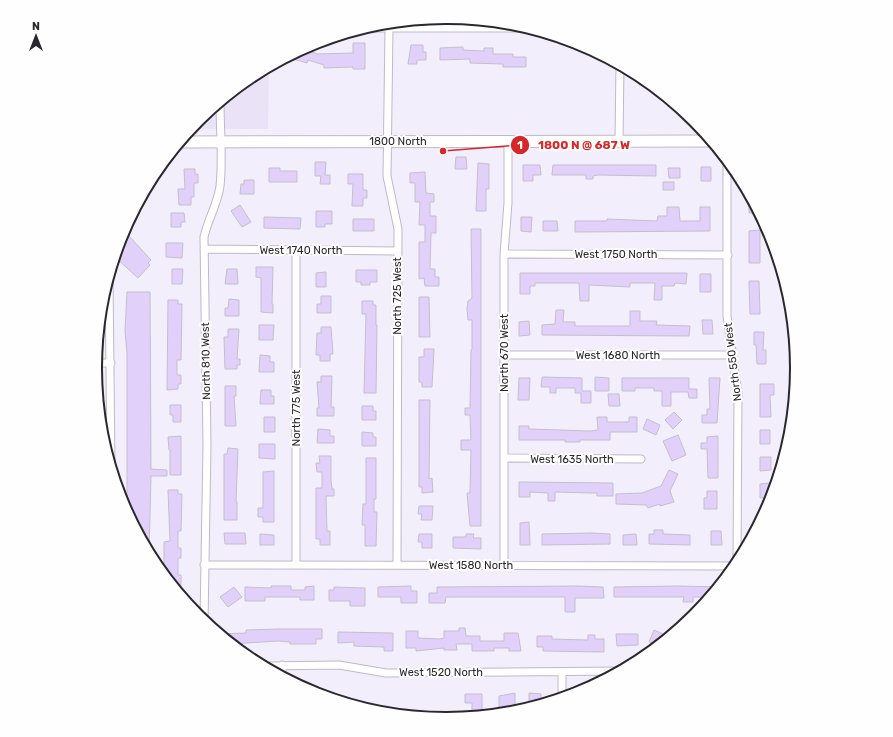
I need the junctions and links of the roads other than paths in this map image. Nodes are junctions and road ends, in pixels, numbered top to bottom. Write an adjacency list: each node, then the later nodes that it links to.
1 (492, 27): 2 (street)
2 (397, 28)
3 (389, 29): 7 (street, North 725 West)
4 (620, 71): 6 (street)
5 (220, 108): 11 (street, North 810 West)
6 (619, 140): 8 (main road, 1800 North); 9 (main road, 1800 North)
7 (387, 141): 8 (main road, 1800 North); 11 (main road, 1800 North); 15 (street, North 725 West)
8 (508, 141): 16 (street, North 670 West)
9 (706, 141)
10 (186, 142): 11 (main road, 1800 North)
11 (220, 142): 13 (street, North 810 West)
12 (727, 169): 17 (street, North 550 West)
13 (204, 249): 14 (street, West 1740 North); 27 (street, North 810 West)
14 (296, 250): 15 (street, West 1740 North); 30 (street, North 775 West)
15 (398, 251): 28 (street, North 725 West)
16 (504, 254): 17 (street, West 1750 North); 19 (street, North 670 West)
17 (728, 255): 20 (street, North 550 West)
18 (110, 296): 22 (street)
19 (504, 355): 20 (street, West 1680 North); 24 (street, North 670 West)
20 (732, 355): 26 (street, North 550 West)
21 (102, 363): 22 (street)
22 (111, 363): 23 (street)
23 (111, 445)
24 (504, 458): 25 (street, West 1635 North); 29 (street, North 670 West)
25 (641, 459)
26 (737, 554)
27 (204, 565): 30 (street, West 1580 North); 32 (street, North 810 West)
28 (397, 565): 29 (street, West 1580 North); 30 (street, West 1580 North)
29 (504, 565): 31 (street, West 1580 North)
30 (296, 566)
31 (729, 566)
32 (204, 613)
33 (272, 666): 34 (street, West 1520 North)
34 (282, 666): 35 (street); 37 (street, West 1520 North)
35 (282, 671)
36 (611, 671): 37 (street, West 1520 North)
37 (562, 672): 38 (street)
38 (562, 693)

